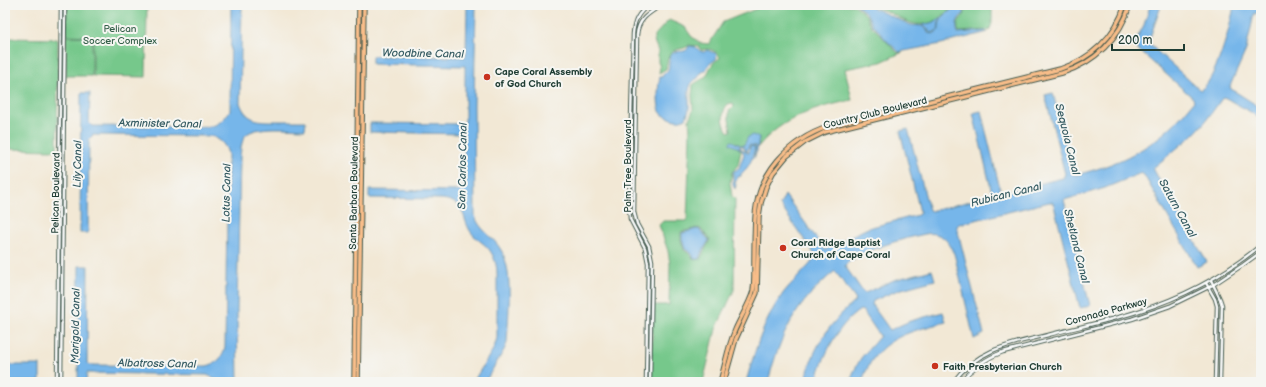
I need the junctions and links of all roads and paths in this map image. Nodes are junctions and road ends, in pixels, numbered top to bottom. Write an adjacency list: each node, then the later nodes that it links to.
1 (60, 5): 30 (street, Pelican Boulevard)
2 (65, 5): 31 (street, Pelican Boulevard)
3 (359, 5): 32 (main road, Santa Barbara Boulevard)
4 (364, 5): 33 (main road, Santa Barbara Boulevard)
5 (649, 5): 10 (street, Palm Tree Boulevard)
6 (662, 5): 9 (street, Palm Tree Boulevard)
7 (1125, 5): 24 (main road, Country Club Boulevard)
8 (1130, 5): 24 (main road, Country Club Boulevard)
9 (656, 6): 11 (street, Palm Tree Boulevard)
10 (629, 204): 11 (street); 15 (street, Palm Tree Boulevard)
11 (634, 204): 13 (street, Palm Tree Boulevard)
12 (1261, 244): 16 (street, Coronado Parkway)
13 (650, 251): 15 (street); 20 (street, Palm Tree Boulevard)
14 (1261, 252): 18 (street, Coronado Parkway)
15 (646, 253): 19 (street, Palm Tree Boulevard)
16 (1211, 280): 17 (street, Coronado Parkway); 18 (street)
17 (1206, 283): 21 (street); 36 (street, Coronado Parkway)
18 (1213, 285): 21 (street, Coronado Parkway); 39 (street)
19 (648, 286): 20 (street); 22 (street, Palm Tree Boulevard)
20 (652, 286): 23 (street, Palm Tree Boulevard)
21 (1208, 288): 37 (street, Coronado Parkway); 38 (street)
22 (647, 319): 23 (street); 25 (street, Palm Tree Boulevard)
23 (651, 319): 26 (street, Palm Tree Boulevard)
24 (734, 340): 27 (main road, Country Club Boulevard)
25 (646, 349): 26 (street); 28 (street, Palm Tree Boulevard)
26 (651, 349): 29 (street, Palm Tree Boulevard)
27 (727, 364): 34 (main road, Country Club Boulevard); 35 (main road, Country Club Boulevard)
28 (646, 381): 29 (street)
29 (650, 381)
30 (57, 382)
31 (61, 382)
32 (354, 382)
33 (358, 382)
34 (720, 382)
35 (724, 382)
36 (953, 382)
37 (960, 382)
38 (1215, 382)
39 (1220, 382)

